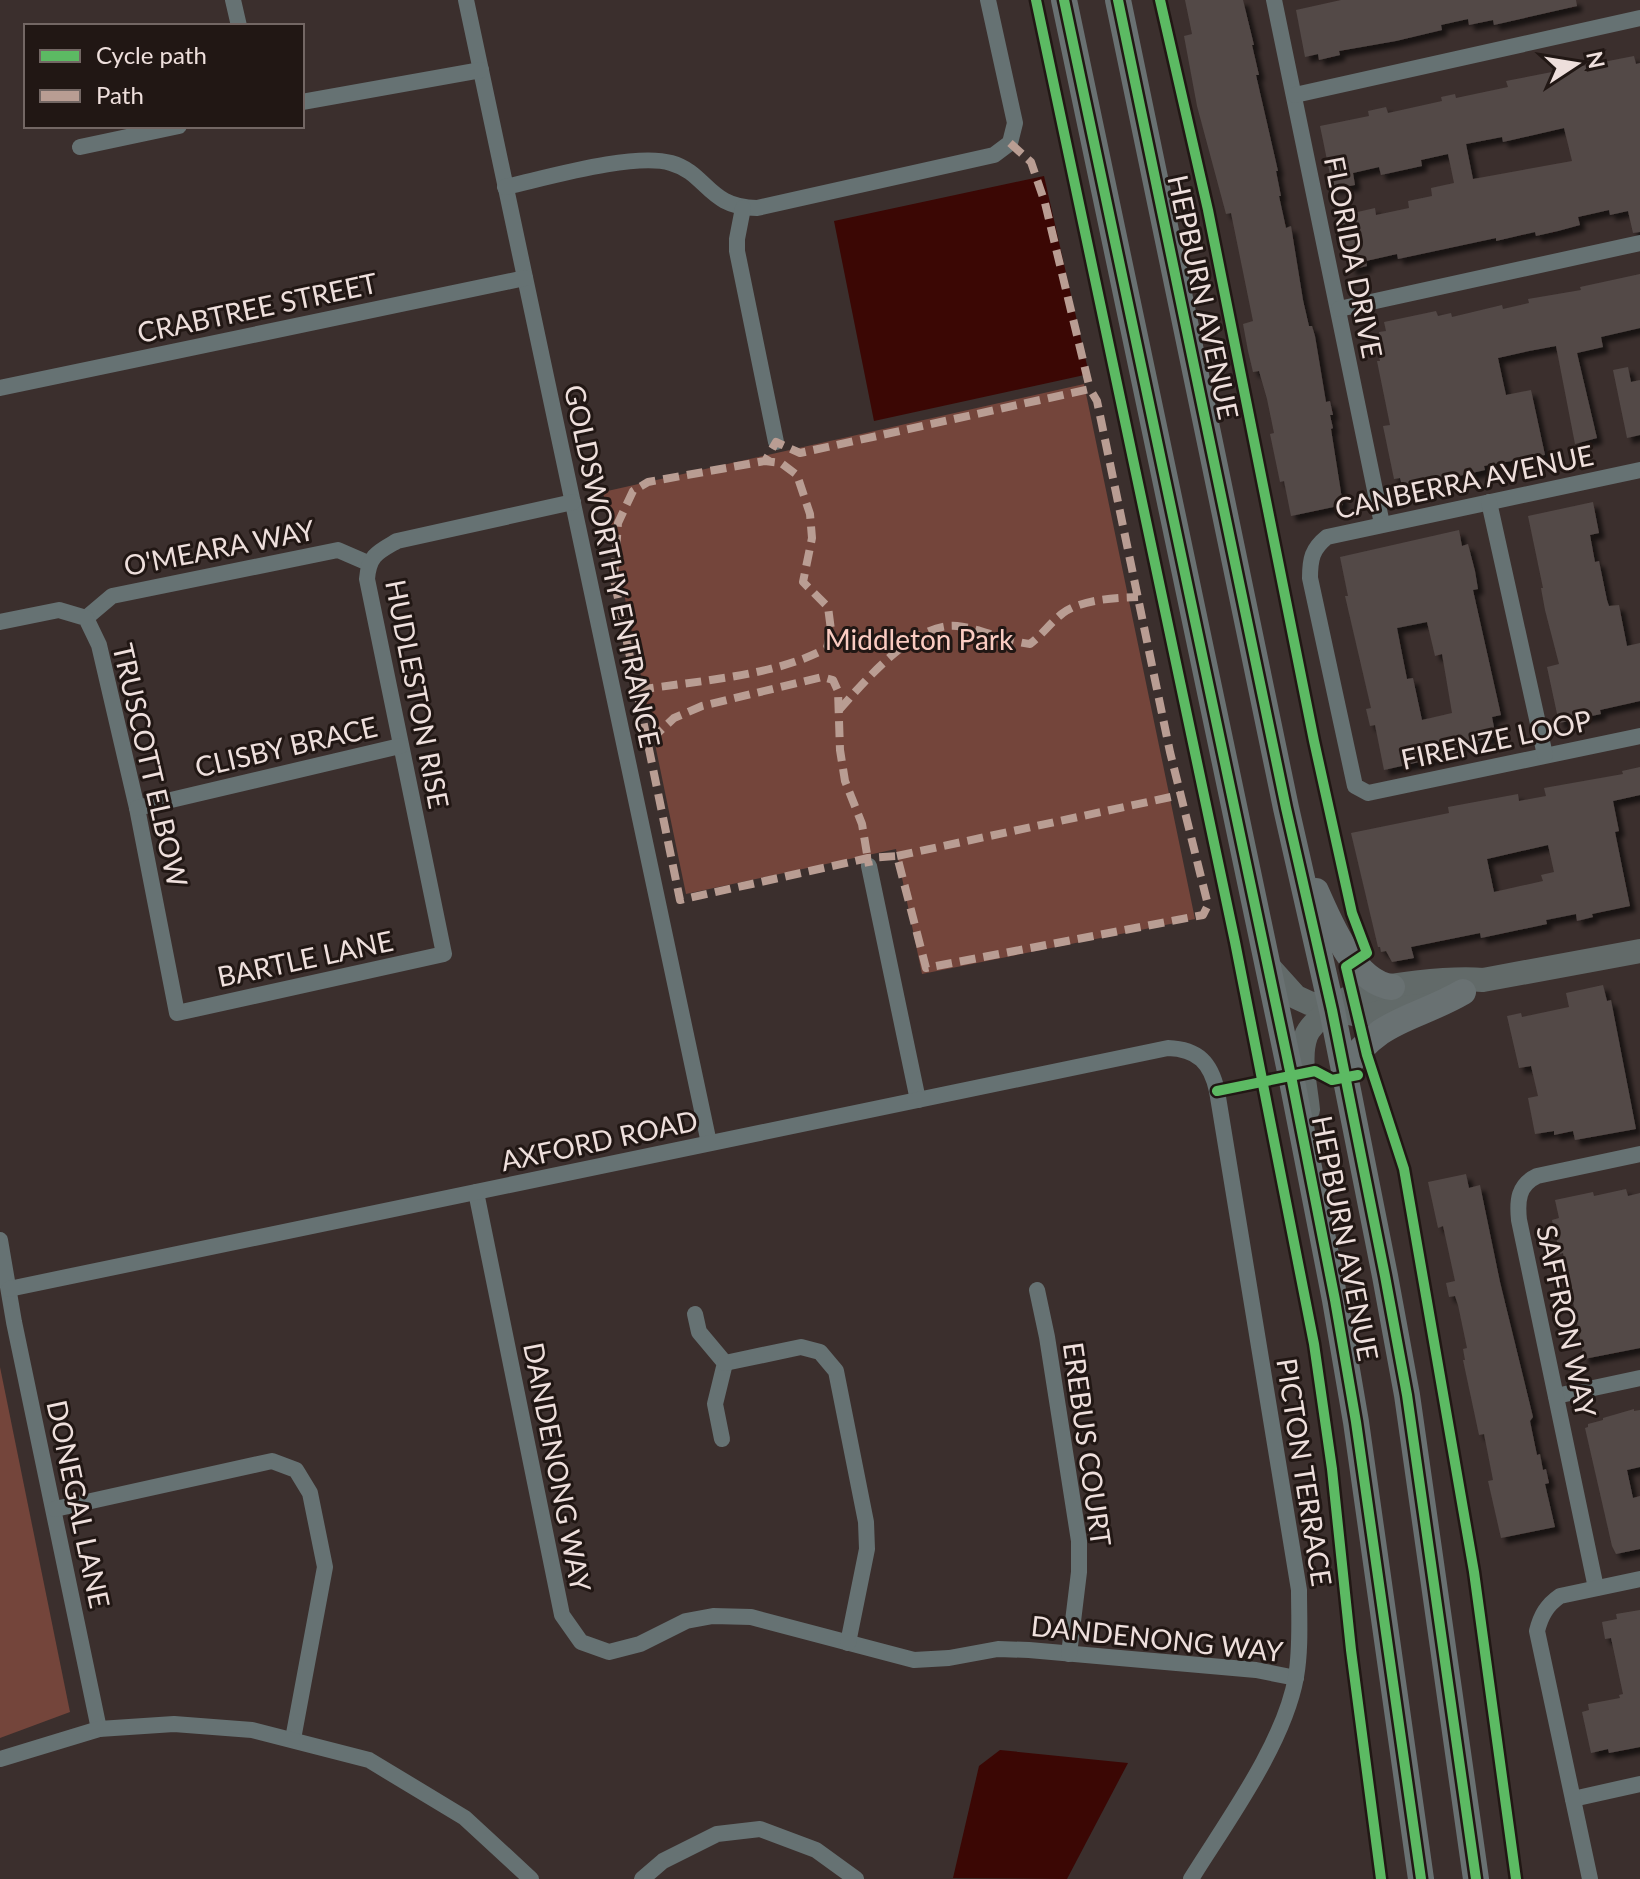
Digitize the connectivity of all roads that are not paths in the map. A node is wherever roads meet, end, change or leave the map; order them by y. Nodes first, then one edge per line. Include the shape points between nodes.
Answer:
1 (233, 0) edge
2 (466, 0) edge
3 (988, 0) edge
4 (1064, 0) edge
5 (1118, 0) edge
6 (1274, 0) edge
7 (1640, 18) edge
8 (239, 24) edge
9 (481, 70) junction
10 (1295, 95) junction
11 (304, 102) edge
12 (170, 128) edge
13 (80, 147) dead end
14 (505, 187) junction
15 (743, 208) junction
16 (1640, 243) edge
17 (525, 278) junction
18 (1339, 309) junction
19 (0, 388) edge
20 (776, 442) dead end
21 (1640, 470) edge
22 (573, 502) junction
23 (1489, 502) junction
24 (1382, 524) junction
25 (1310, 559) joint
26 (368, 563) junction
27 (86, 618) junction
28 (0, 622) edge
29 (1640, 736) edge
30 (400, 746) junction
31 (1545, 755) junction
32 (137, 808) junction
33 (1286, 808) junction
34 (869, 866) dead end
35 (444, 954) joint
36 (1639, 957) edge
37 (1269, 967) junction
38 (1473, 986) junction
39 (1392, 987) junction
40 (1332, 1010) junction
41 (177, 1013) joint
42 (1199, 1056) joint
43 (1345, 1071) junction
44 (918, 1100) junction
45 (709, 1143) junction
46 (1640, 1154) edge
47 (476, 1192) junction
48 (0, 1240) edge
49 (1325, 1247) junction
50 (9, 1289) junction
51 (1037, 1290) dead end
52 (695, 1314) dead end
53 (725, 1363) junction
54 (1640, 1378) edge
55 (1556, 1396) junction
56 (722, 1439) dead end
57 (55, 1509) junction
58 (1640, 1579) edge
59 (1596, 1588) junction
60 (848, 1643) junction
61 (1069, 1654) junction
62 (1296, 1678) junction
63 (99, 1729) junction
64 (293, 1739) junction
65 (0, 1759) edge
66 (1640, 1784) edge
67 (1573, 1799) junction
68 (531, 1879) edge
69 (642, 1879) edge
70 (856, 1879) edge
71 (1191, 1879) edge
72 (1421, 1879) edge
73 (1476, 1879) edge
74 (1590, 1879) edge

1 - 8 street
2 - 9 street, GOLDSWORTHY ENTRANCE
3 - 15 street via 1015,123 1004,149 983,159
4 - 37 main road, HEPBURN AVENUE
5 - 33 main road, HEPBURN AVENUE
6 - 10 street, FLORIDA DRIVE
7 - 10 street
9 - 11 street
9 - 14 street, GOLDSWORTHY ENTRANCE
10 - 18 street, FLORIDA DRIVE
12 - 13 street
14 - 15 street via 651,159 679,166 719,198
14 - 17 street, GOLDSWORTHY ENTRANCE
15 - 20 street via 737,251
16 - 18 street
17 - 19 street, CRABTREE STREET
17 - 22 street, GOLDSWORTHY ENTRANCE
18 - 24 street, FLORIDA DRIVE
21 - 23 street, CANBERRA AVENUE
22 - 26 street, HUDLESTON RISE via 397,541
22 - 45 street, GOLDSWORTHY ENTRANCE
23 - 24 street, CANBERRA AVENUE
23 - 31 street
24 - 25 street, CANBERRA AVENUE via 1327,537
25 - 31 street, FIRENZE LOOP via 1355,786 1368,793
26 - 27 street, O'MEARA WAY via 338,550 112,596
26 - 30 street, HUDLESTON RISE
27 - 28 street, TRUSCOTT ELBOW via 59,610
27 - 32 street, TRUSCOTT ELBOW via 99,645
29 - 31 street, FIRENZE LOOP
30 - 32 street, CLISBY BRACE
30 - 35 street, HUDLESTON RISE
32 - 41 street, TRUSCOTT ELBOW
33 - 39 main road via 1339,942 1372,981
33 - 40 main road, HEPBURN AVENUE
34 - 44 street
35 - 41 street, BARTLE LANE
36 - 38 street
37 - 40 street via 1296,997
37 - 49 main road, HEPBURN AVENUE
38 - 39 street via 1459,978
38 - 40 street via 1358,1015
38 - 43 main road via 1381,1030 1364,1043
39 - 40 street via 1353,995
40 - 43 main road, HEPBURN AVENUE
40 - 49 street via 1310,1027 1303,1060
42 - 44 street, AXFORD ROAD via 1168,1048
42 - 62 street, PICTON TERRACE via 1210,1067 1217,1091 1299,1590
43 - 73 main road, HEPBURN AVENUE via 1407,1395
44 - 45 street, AXFORD ROAD
45 - 47 street, AXFORD ROAD
46 - 55 street, SAFFRON WAY via 1537,1176 1520,1192 1519,1220
47 - 50 street, AXFORD ROAD
47 - 60 street, DANDENONG WAY via 562,1615 581,1642 609,1652 640,1644 686,1621 713,1616 751,1617
48 - 50 street, DONEGAL LANE
49 - 72 main road, HEPBURN AVENUE
50 - 57 street, DONEGAL LANE
51 - 61 street, EREBUS COURT via 1079,1541
52 - 53 street via 699,1332
53 - 56 street via 715,1404
53 - 60 street via 801,1347 820,1352 836,1371 866,1522 867,1549
54 - 55 street
55 - 59 street, SAFFRON WAY
57 - 63 street, DONEGAL LANE
57 - 64 street via 272,1461 296,1470 310,1493 325,1567
58 - 59 street
59 - 67 street via 1549,1603 1537,1631
60 - 61 street, DANDENONG WAY via 914,1660 998,1649
61 - 62 street, DANDENONG WAY
62 - 71 street, PICTON TERRACE via 1272,1744
63 - 64 street via 174,1724
63 - 65 street
64 - 68 street via 369,1760 465,1818
66 - 67 street
67 - 74 street
69 - 70 street via 663,1861 717,1834 760,1829 816,1850

